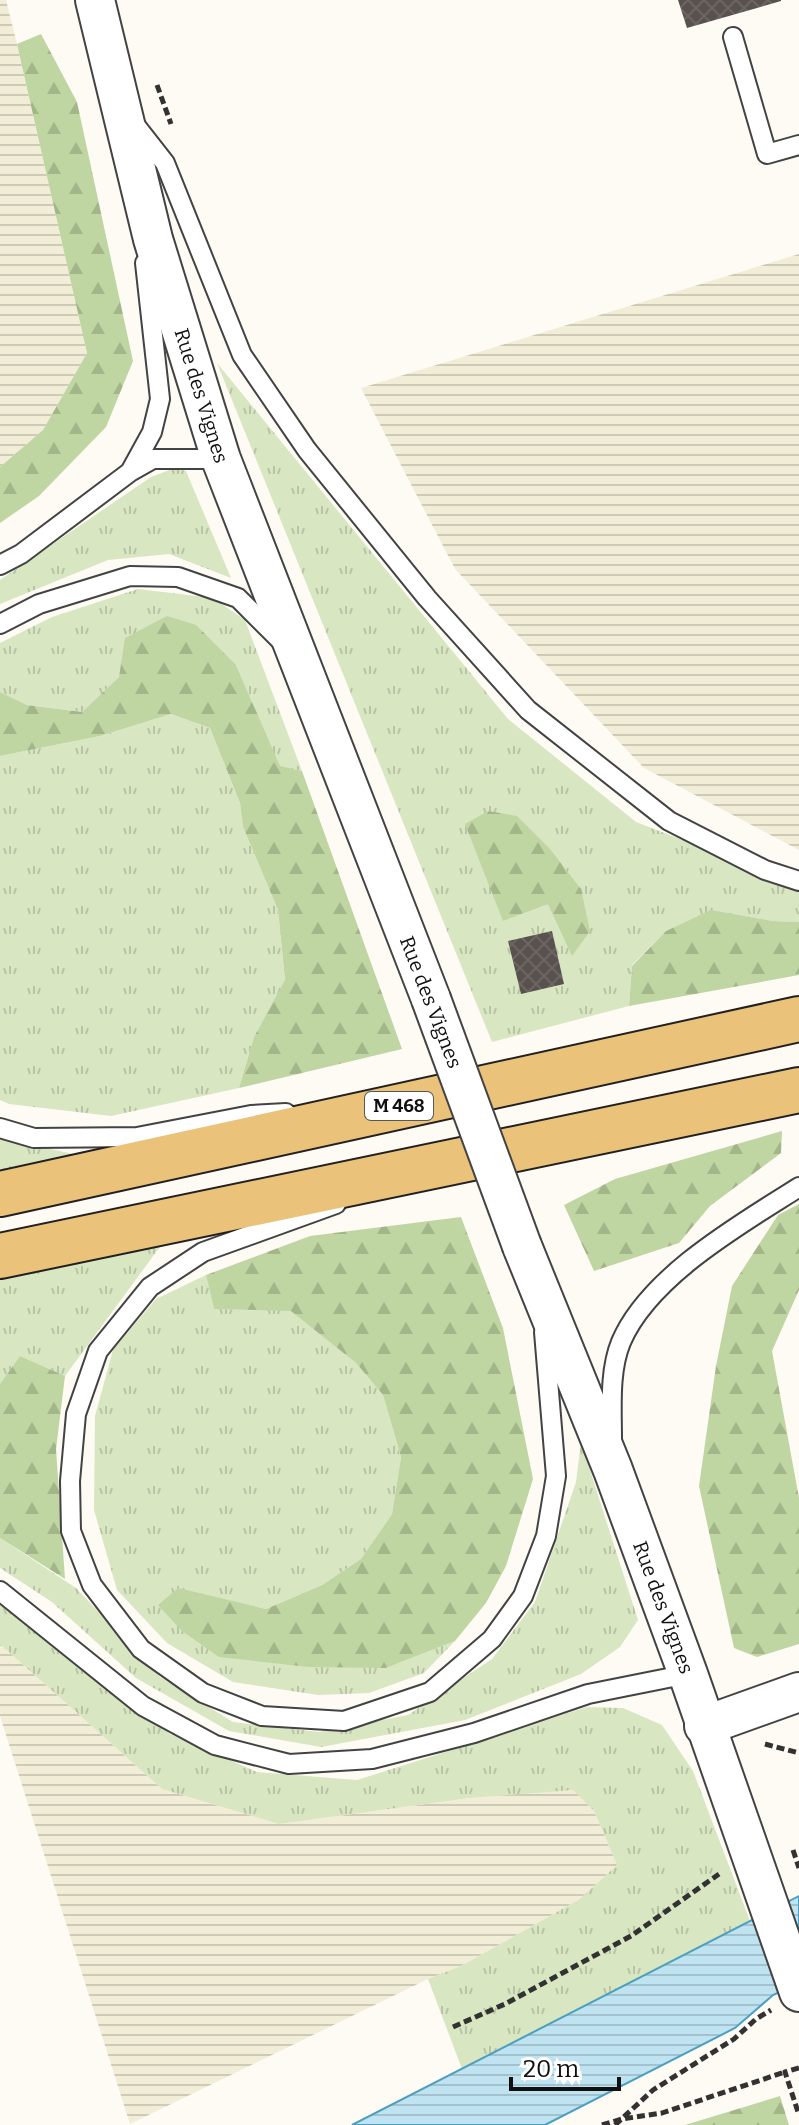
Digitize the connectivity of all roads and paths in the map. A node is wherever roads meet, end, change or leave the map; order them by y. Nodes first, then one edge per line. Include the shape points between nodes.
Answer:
1 (95, 0) edge
2 (733, 37) dead end
3 (153, 76) dead end
4 (120, 105) junction
5 (175, 135) dead end
6 (799, 145) edge
7 (133, 157) junction
8 (221, 459) junction
9 (130, 472) junction
10 (0, 565) edge
11 (0, 624) edge
12 (301, 661) junction
13 (799, 881) edge
14 (799, 1019) edge
15 (799, 1090) edge
16 (397, 1106) junction
17 (0, 1128) edge
18 (425, 1168) junction
19 (799, 1187) edge
20 (0, 1194) edge
21 (0, 1256) edge
22 (541, 1293) junction
23 (613, 1470) junction
24 (0, 1591) edge
25 (688, 1674) junction
26 (799, 1692) edge
27 (704, 1726) junction
28 (793, 1852) dead end
29 (754, 1863) junction
30 (799, 1868) edge
31 (788, 2000) edge
32 (453, 2027) dead end
33 (799, 2068) edge
34 (785, 2072) junction
35 (799, 2115) edge
36 (622, 2119) junction
37 (602, 2125) edge
38 (615, 2125) edge

1 - 4 street, Rue des Vignes
2 - 6 lane via 767,154
3 - 5 path
4 - 7 street, Rue des Vignes
4 - 13 lane via 165,163 242,355 307,450 427,598 528,710 669,821 765,870
7 - 8 street, Rue des Vignes
7 - 9 lane via 160,399 152,432
8 - 9 lane via 153,459
8 - 12 street, Rue des Vignes
9 - 10 lane
11 - 12 lane via 39,604 130,576 178,577 238,598
12 - 22 street, Rue des Vignes, bridge
14 - 16 main road, M 468
15 - 18 main road
16 - 17 lane via 251,1115 137,1137 34,1138
16 - 20 main road, M 468
18 - 21 main road
18 - 22 lane via 203,1252 150,1287 98,1351 76,1414 71,1531 92,1585 141,1649 203,1693 262,1716 344,1721 430,1692 492,1639 523,1596 546,1536 556,1476
19 - 23 lane via 685,1265 649,1297 621,1343 612,1392
22 - 23 street, Rue des Vignes
23 - 25 street, Rue des Vignes
24 - 25 lane via 143,1706 215,1745 289,1764 372,1759 474,1733 588,1694
25 - 27 street, Rue des Vignes
26 - 27 street
27 - 29 street, Rue des Vignes
28 - 30 path
29 - 31 street, Rue des Vignes
29 - 32 path via 698,1887 631,1936
31 - 36 path via 653,2090
33 - 34 path
34 - 35 path
34 - 36 path via 662,2113
36 - 37 path
36 - 38 path

